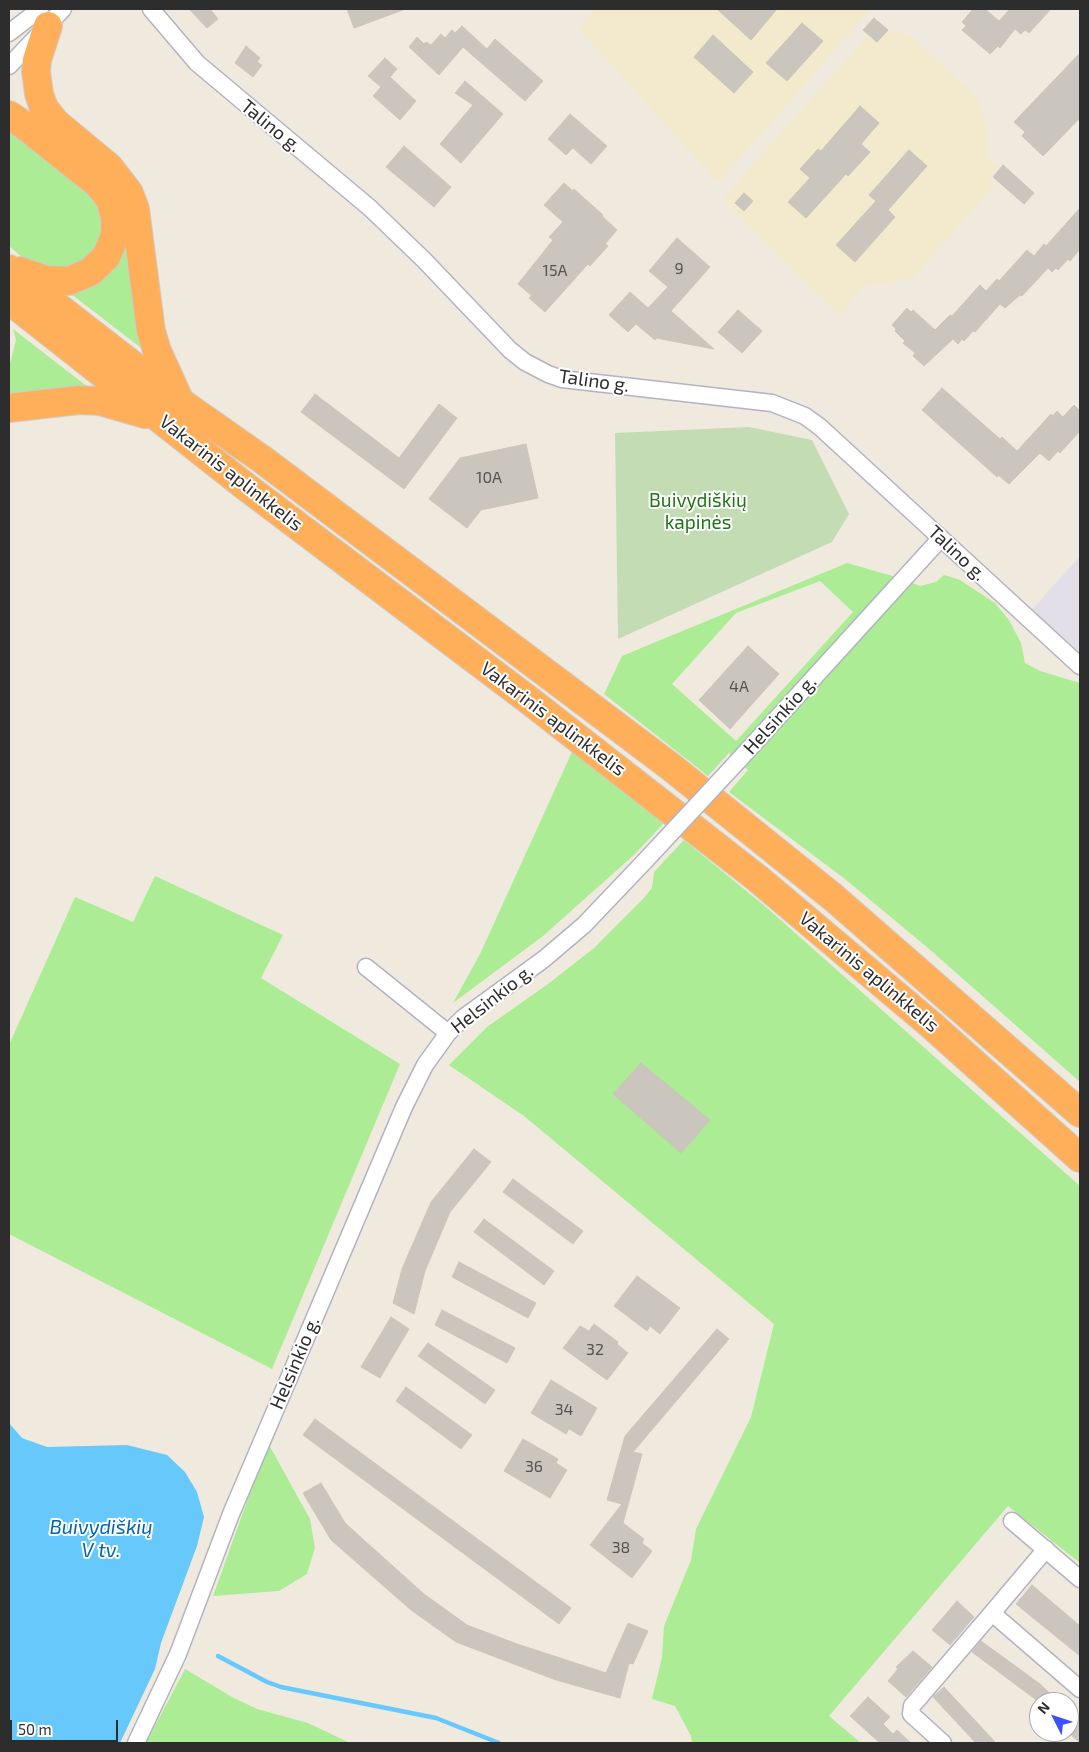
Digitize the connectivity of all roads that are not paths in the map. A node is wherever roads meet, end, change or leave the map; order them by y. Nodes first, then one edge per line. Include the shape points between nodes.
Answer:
1 (151, 9) edge
2 (50, 14) edge
3 (9, 33) edge
4 (9, 66) edge
5 (9, 115) edge
6 (9, 268) edge
7 (9, 300) edge
8 (9, 408) edge
9 (171, 410) junction
10 (941, 538) junction
11 (1080, 666) edge
12 (366, 967) dead end
13 (448, 1033) junction
14 (1080, 1113) edge
15 (1080, 1158) edge
16 (1012, 1521) dead end
17 (1046, 1549) junction
18 (1080, 1579) edge
19 (992, 1613) junction
20 (1080, 1689) edge
21 (136, 1743) edge
22 (942, 1743) edge

1 - 10 street, Talino g. via 197,62 370,208 525,362 562,379 772,403 789,408 820,426
2 - 3 street
2 - 4 street
2 - 9 highway via 37,60 39,94 44,108 56,123 109,167 129,193 135,209 151,331
5 - 6 highway via 98,184 110,199 115,217 115,236 106,257 90,272 69,281 46,280
6 - 9 highway, Vakarinis aplinkkelis
7 - 9 highway, Vakarinis aplinkkelis
8 - 9 highway via 79,400
9 - 14 highway, Vakarinis aplinkkelis via 333,513 671,767 841,905
9 - 15 highway, Vakarinis aplinkkelis via 244,486 757,878 929,1023
10 - 11 street, Talino g.
10 - 13 street, Helsinkio g., bridge via 584,925 544,959 479,1005
12 - 13 street
13 - 21 street, Helsinkio g. via 425,1065 401,1114 237,1499 178,1654
16 - 17 street
17 - 18 street
17 - 19 street
19 - 20 street
19 - 22 street via 912,1706 911,1714

